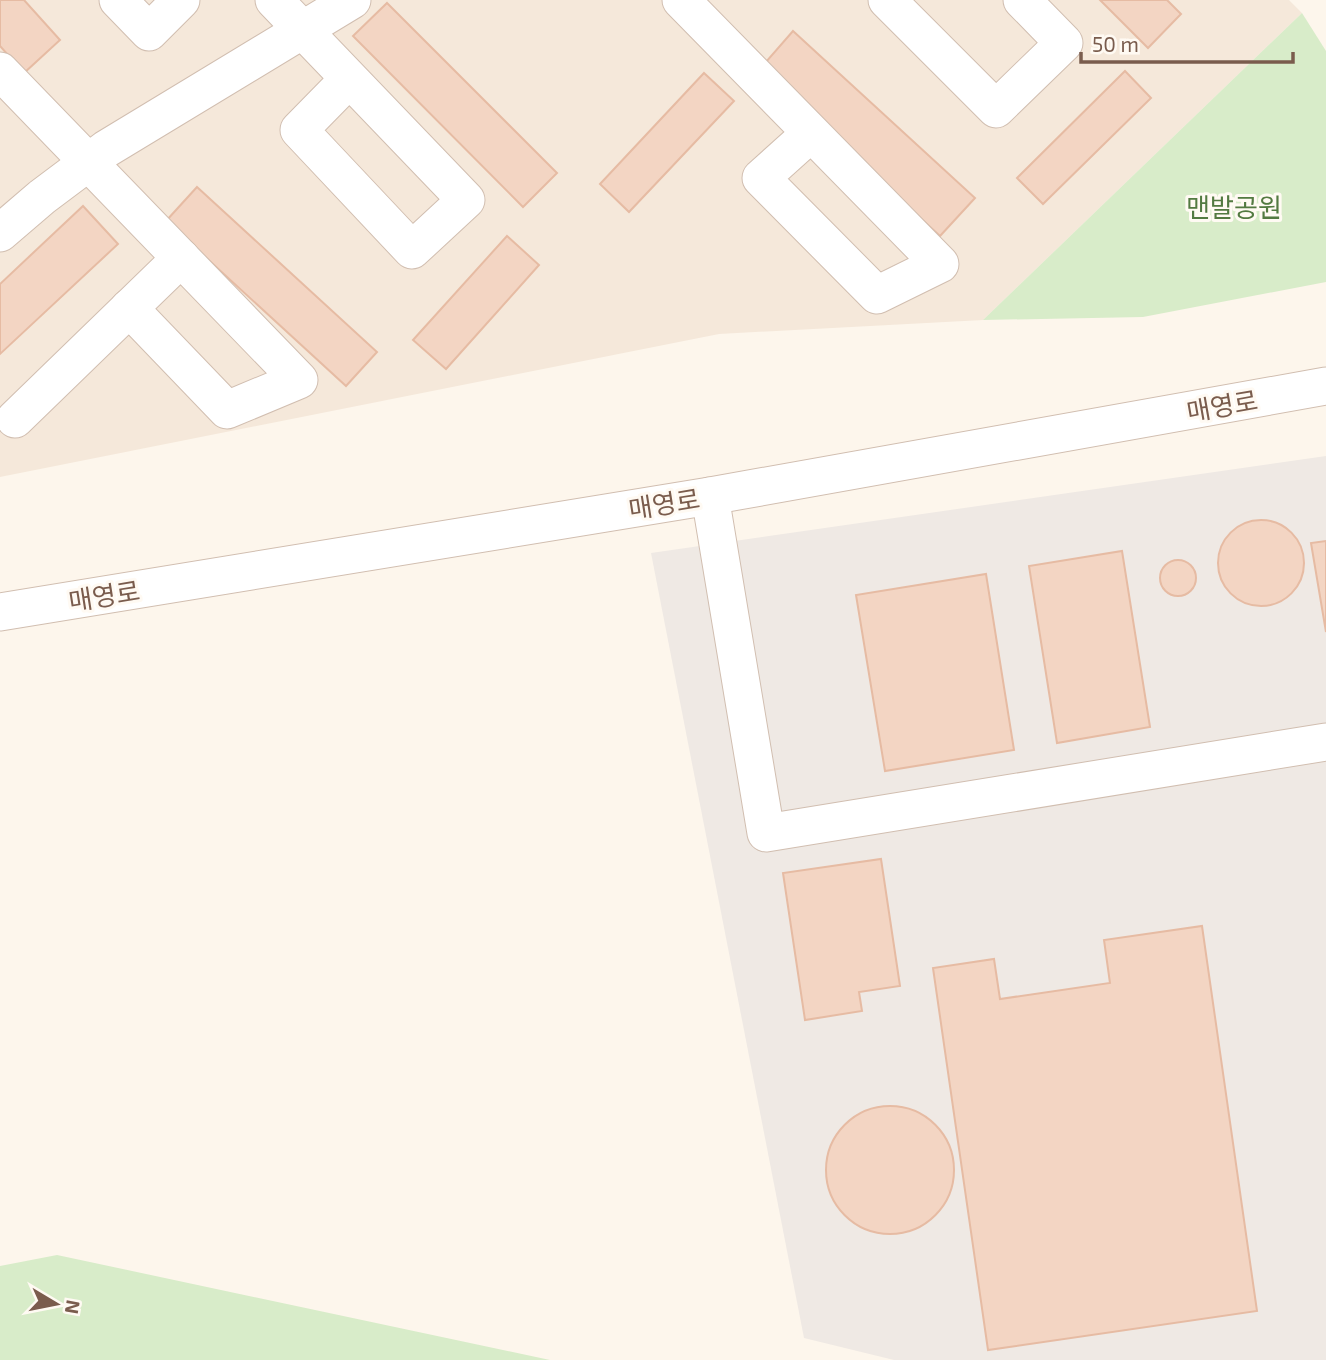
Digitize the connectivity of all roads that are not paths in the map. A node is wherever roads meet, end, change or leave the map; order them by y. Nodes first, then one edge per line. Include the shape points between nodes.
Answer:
1 (118, 0) edge
2 (181, 0) edge
3 (274, 0) edge
4 (352, 0) edge
5 (681, 0) edge
6 (887, 0) edge
7 (1022, 0) edge
8 (302, 30) junction
9 (0, 71) edge
10 (349, 79) junction
11 (811, 133) junction
12 (88, 162) junction
13 (0, 233) edge
14 (181, 258) junction
15 (129, 308) junction
16 (1326, 386) edge
17 (15, 419) dead end
18 (710, 496) junction
19 (0, 612) edge
20 (1326, 742) edge

1 - 2 street via 149,32
3 - 8 street
4 - 8 street
5 - 11 street
6 - 7 street via 996,109 1064,43
8 - 10 street
8 - 12 street
9 - 12 street
10 - 10 street via 299,130 412,250 466,200
11 - 11 street via 761,178 877,295 940,264
12 - 13 street
12 - 14 street
14 - 15 street
14 - 15 street via 299,380 227,410
15 - 17 street
16 - 18 street, 매영로
18 - 19 street, 매영로
18 - 20 street via 766,833

